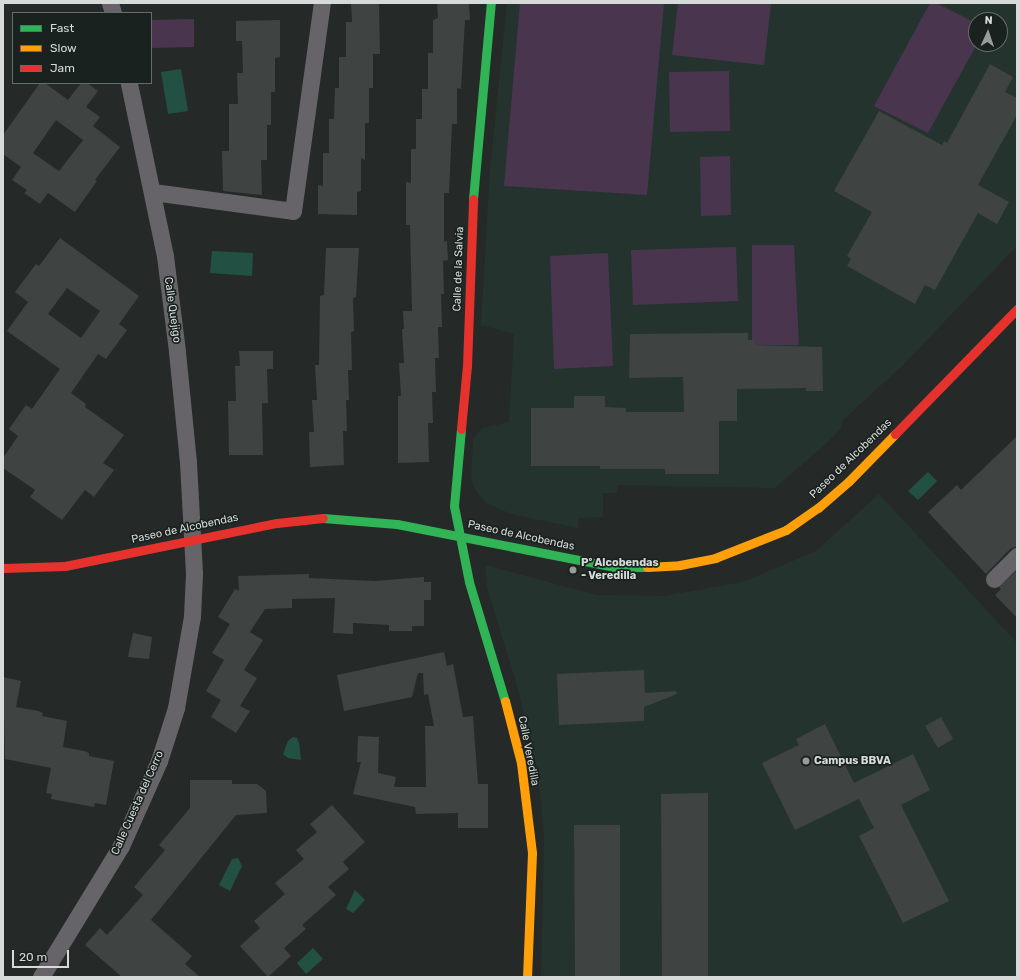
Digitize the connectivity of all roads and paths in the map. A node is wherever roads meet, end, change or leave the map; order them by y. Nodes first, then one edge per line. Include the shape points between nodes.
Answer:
1 (322, 3) edge
2 (491, 3) edge
3 (129, 84) edge
4 (153, 192) junction
5 (1017, 309) edge
6 (461, 535) junction
7 (190, 540) junction
8 (1017, 556) edge
9 (3, 568) edge
10 (994, 579) dead end
11 (41, 977) edge
12 (527, 977) edge

1 - 4 street via 293,211
2 - 6 street, Calle de la Salvia via 473,186 467,366 454,486 454,506
3 - 4 street, Calle Quejigo
4 - 7 street, Calle Quejigo via 177,351 188,462
5 - 6 street, Paseo de Alcobendas via 849,480 818,508 786,530 715,558 680,565 640,568 583,561
6 - 7 street, Paseo de Alcobendas via 362,518 330,516 277,523
6 - 12 street, Calle Veredilla via 469,582 513,727 521,763 532,852
7 - 9 street, Paseo de Alcobendas via 65,566
7 - 11 street, Calle Cuesta del Cerro via 194,573 188,648 176,708 159,761 121,846
8 - 10 street

